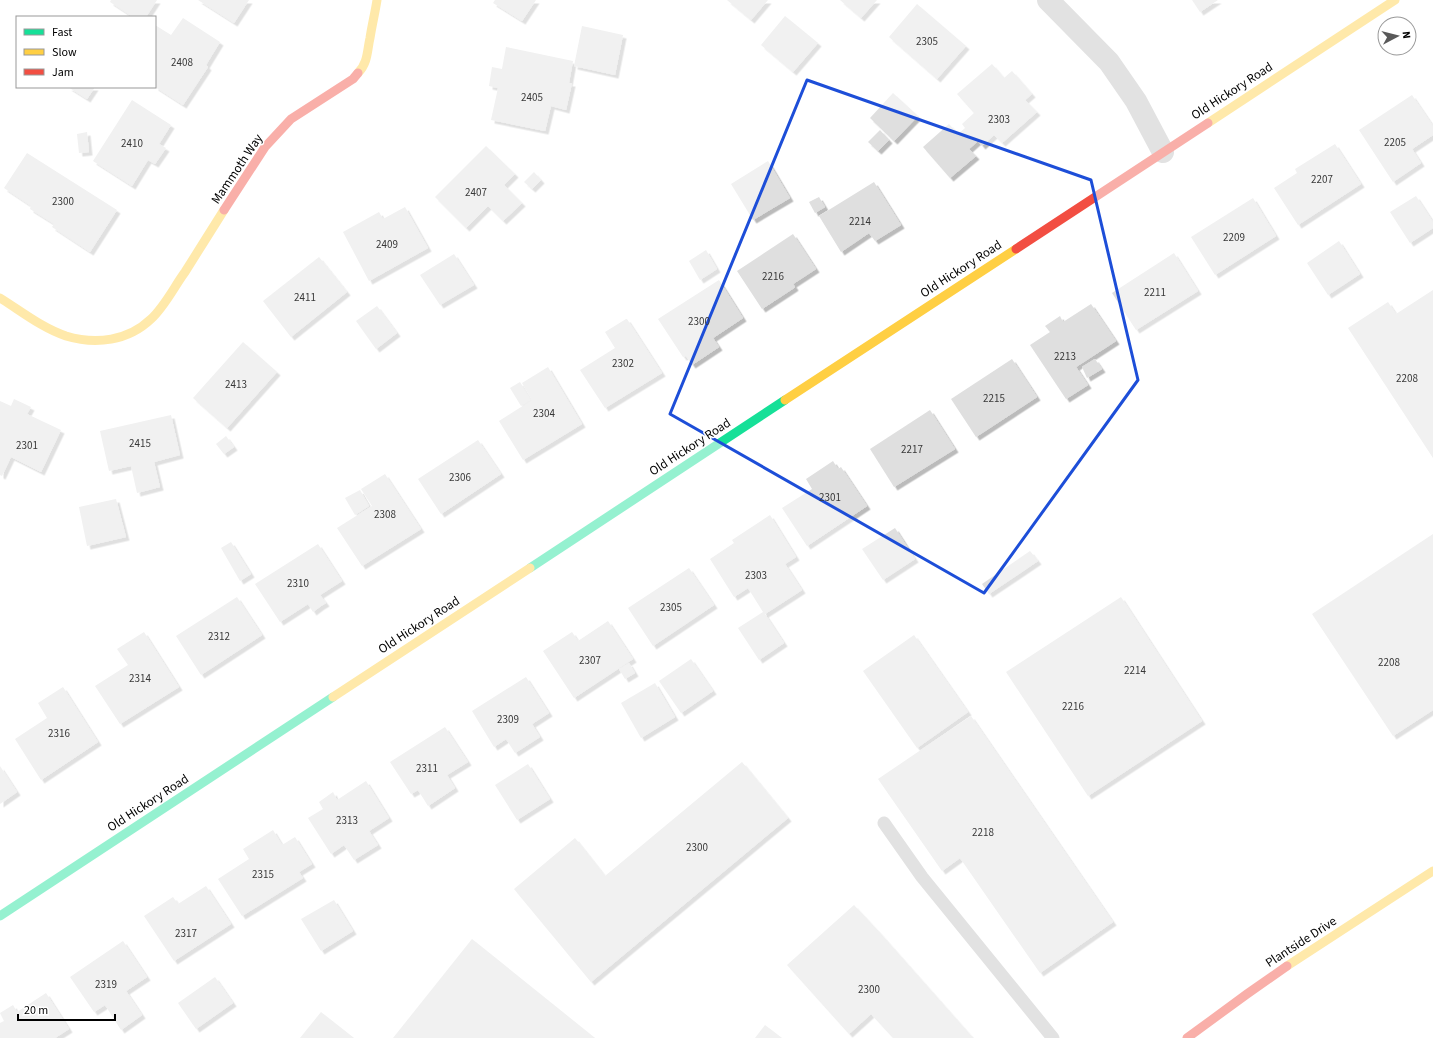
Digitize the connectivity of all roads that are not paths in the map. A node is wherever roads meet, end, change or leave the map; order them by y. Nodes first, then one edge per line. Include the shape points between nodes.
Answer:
1 (377, 0) edge
2 (1048, 0) edge
3 (1395, 0) edge
4 (1163, 152) junction
5 (0, 298) edge
6 (884, 823) dead end
7 (1433, 871) edge
8 (0, 916) edge
9 (1053, 1038) edge
10 (1187, 1038) edge

1 - 5 street, Mammoth Way via 368,55 362,69 353,79 291,119 265,147 165,302 151,318 134,331 115,339 99,342 78,340 52,330
2 - 4 street via 1108,62 1136,101
3 - 4 street, Old Hickory Road
4 - 8 street, Old Hickory Road
6 - 9 lane via 922,877
7 - 10 street, Plantside Drive via 1300,958

